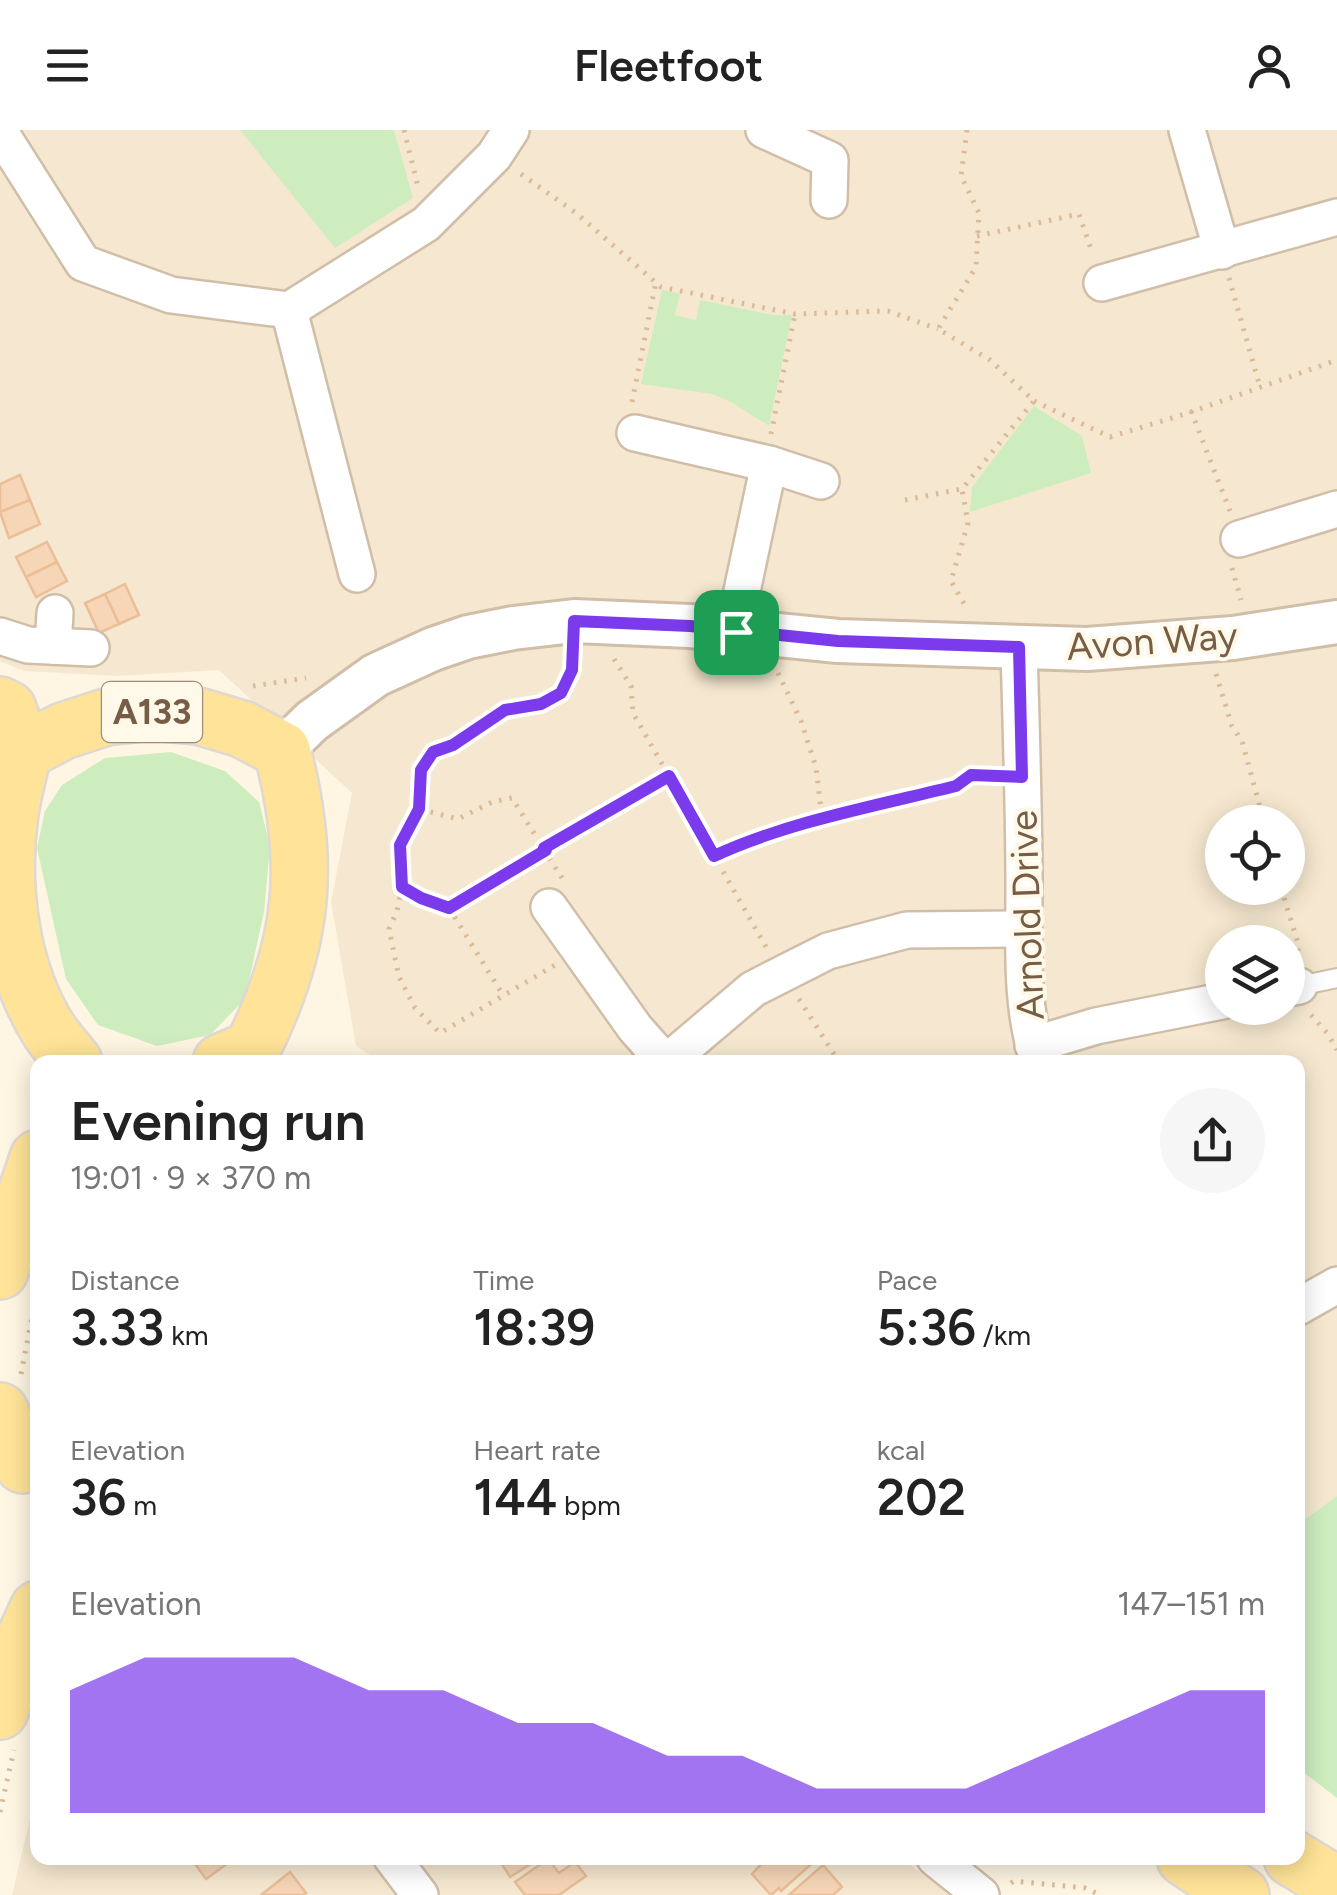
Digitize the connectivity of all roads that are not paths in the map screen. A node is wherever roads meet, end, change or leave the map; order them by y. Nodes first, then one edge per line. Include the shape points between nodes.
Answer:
1 (764, 130) edge
2 (1187, 130) edge
3 (0, 132) edge
4 (503, 143) edge
5 (828, 200) dead end
6 (1337, 217) edge
7 (1222, 251) junction
8 (1102, 283) road end
9 (290, 310) junction
10 (635, 433) road end
11 (767, 463) junction
12 (822, 482) dead end
13 (1336, 512) edge
14 (1239, 539) road end
15 (357, 574) dead end
16 (1337, 622) edge
17 (736, 632) junction
18 (0, 636) edge
19 (1019, 647) junction
20 (90, 648) dead end
21 (8, 737) edge
22 (282, 750) junction
23 (549, 907) road end
24 (1023, 929) junction
25 (7, 944) edge
26 (1337, 978) edge
27 (1305, 985) edge
28 (1205, 1004) edge
29 (1036, 1054) edge
30 (69, 1055) edge
31 (256, 1055) edge
32 (660, 1055) edge
33 (674, 1055) edge
34 (30, 1177) edge
35 (0, 1271) edge
36 (1337, 1284) edge
37 (1305, 1303) edge
38 (10, 1395) edge
39 (20, 1466) edge
40 (30, 1605) edge
41 (0, 1617) edge
42 (30, 1626) edge
43 (0, 1710) edge
44 (397, 1865) edge
45 (947, 1865) edge
46 (1196, 1865) edge
47 (1304, 1865) edge
48 (1337, 1884) edge
49 (992, 1891) edge
50 (420, 1895) edge
51 (1242, 1895) edge

1 - 5 street via 830,160
2 - 7 street
3 - 9 street via 84,263 170,295
4 - 9 street via 426,224
6 - 7 street
7 - 8 street
9 - 15 street
10 - 11 street
11 - 12 street
11 - 17 street
13 - 14 street
16 - 19 street, Avon Way via 1200,641
17 - 19 street, Avon Way
17 - 22 street, Avon Way via 574,621 468,637 376,675
18 - 20 street via 28,645 54,630
19 - 24 street, Arnold Drive
21 - 22 main road, A133 via 152,712 198,716
21 - 25 main road, A133
22 - 31 main road via 300,837 299,895 286,968
23 - 32 street
24 - 29 street, Arnold Drive
24 - 33 street via 907,930 828,951 753,989
25 - 30 main road, A133
26 - 27 lane
28 - 29 street via 1096,1026
34 - 35 main road
36 - 37 street
38 - 39 main road
40 - 41 main road
42 - 43 main road
44 - 50 street
45 - 49 street
46 - 51 main road
47 - 48 main road

